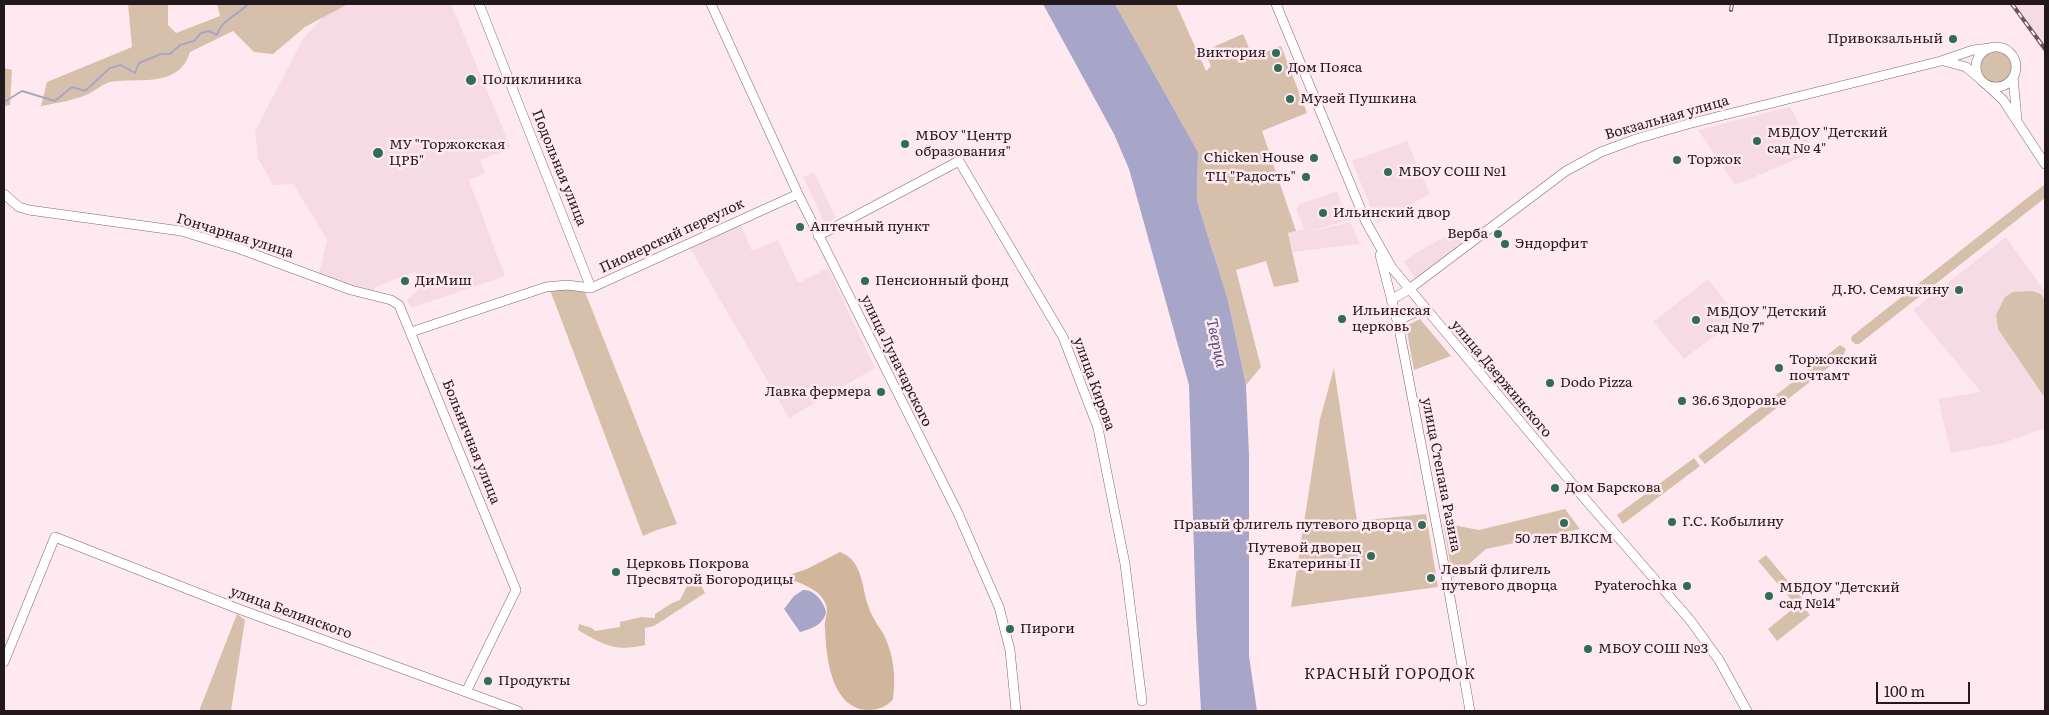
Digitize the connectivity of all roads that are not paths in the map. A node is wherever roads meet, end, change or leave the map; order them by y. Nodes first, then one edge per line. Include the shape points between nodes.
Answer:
1 (479, 4) edge
2 (711, 4) edge
3 (1276, 4) edge
4 (1990, 48) junction
5 (1941, 61) junction
6 (2013, 77) junction
7 (1983, 81) junction
8 (2018, 121) junction
9 (2045, 164) edge
10 (4, 194) edge
11 (798, 194) junction
12 (818, 236) junction
13 (1377, 245) junction
14 (591, 288) junction
15 (1408, 290) junction
16 (1391, 300) junction
17 (399, 305) joint
18 (1424, 308) junction
19 (1397, 321) junction
20 (411, 332) junction
21 (4, 662) edge
22 (466, 692) junction
23 (1142, 701) dead end
24 (518, 711) edge
25 (1016, 711) edge
26 (1470, 711) edge
27 (1747, 711) edge

1 - 14 street, Подольная улица
2 - 11 street, улица Луначарского
3 - 13 street, улица Дзержинского
4 - 5 street, Вокзальная улица
4 - 6 street via 2001,48 2012,56 2016,66
4 - 7 street via 1977,59 1976,70
5 - 7 street, Вокзальная улица via 1966,67
5 - 15 street, Вокзальная улица via 1688,124 1601,152 1559,176
6 - 7 street via 1999,86
6 - 8 street
7 - 8 street, Вокзальная улица via 2003,100
8 - 9 street, Вокзальная улица
10 - 17 street, Гончарная улица via 19,207 29,210 181,231
11 - 12 street, улица Луначарского
11 - 14 street, Пионерский переулок
12 - 23 street, улица Кирова via 959,161 1063,337 1098,428 1125,564
12 - 25 street, улица Луначарского via 958,513 999,607 1010,650
13 - 15 street, улица Дзержинского
13 - 16 street, улица Степана Разина
14 - 20 street, Пионерский переулок via 546,287
15 - 16 street, Вокзальная улица
15 - 18 street, улица Дзержинского
16 - 19 street, улица Степана Разина
17 - 20 street, Больничная улица
18 - 19 street
18 - 27 street, улица Дзержинского via 1690,620 1719,660
19 - 26 street, улица Степана Разина
20 - 22 street, Больничная улица via 516,590
21 - 22 street, улица Белинского via 55,537 236,608
22 - 24 street, улица Белинского

